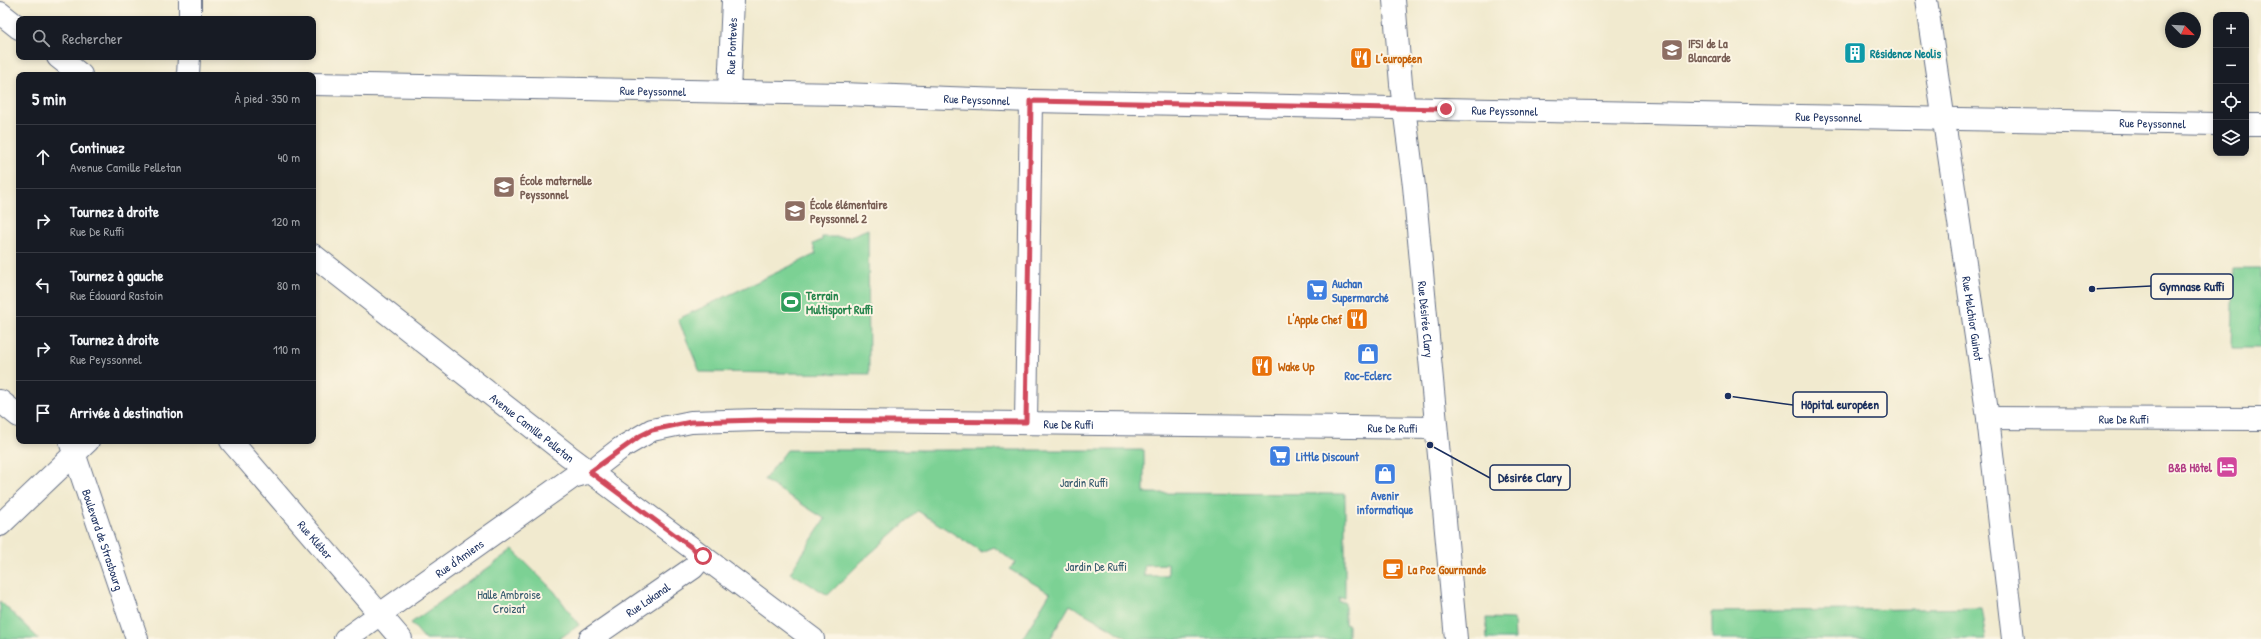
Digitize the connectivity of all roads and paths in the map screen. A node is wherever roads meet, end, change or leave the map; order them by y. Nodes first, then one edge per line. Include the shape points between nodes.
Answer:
1 (190, 0) edge
2 (733, 0) edge
3 (1394, 0) edge
4 (1926, 0) edge
5 (0, 13) edge
6 (190, 16) edge
7 (16, 26) edge
8 (62, 60) edge
9 (189, 60) edge
10 (77, 72) edge
11 (188, 72) edge
12 (316, 84) edge
13 (729, 91) junction
14 (1031, 101) junction
15 (1404, 108) junction
16 (1942, 119) junction
17 (2213, 124) edge
18 (2249, 124) edge
19 (2261, 125) edge
20 (316, 257) edge
21 (0, 402) edge
22 (16, 414) edge
23 (1988, 418) junction
24 (2261, 418) edge
25 (1026, 422) junction
26 (1436, 428) junction
27 (233, 444) edge
28 (77, 446) edge
29 (582, 475) junction
30 (0, 525) edge
31 (703, 556) junction
32 (379, 614) junction
33 (137, 639) edge
34 (345, 639) edge
35 (401, 639) edge
36 (590, 639) edge
37 (813, 639) edge
38 (1456, 639) edge
39 (2013, 639) edge

1 - 6 street
2 - 13 street, Rue Pontevès
3 - 15 street, Rue Désirée Clary
4 - 16 street, Rue Melchior Guinot
5 - 7 street
8 - 10 street
9 - 11 street
12 - 13 street, Rue Peyssonnel
13 - 14 street, Rue Peyssonnel
14 - 15 street, Rue Peyssonnel
14 - 25 street
15 - 16 street, Rue Peyssonnel
15 - 26 street, Rue Désirée Clary via 1412,162
16 - 17 street, Rue Peyssonnel
16 - 23 street, Rue Melchior Guinot
18 - 19 street
20 - 29 street, Avenue Camille Pelletan
21 - 22 street
23 - 24 street, Rue De Ruffi
23 - 39 street, Rue Melchior Guinot
25 - 26 street, Rue De Ruffi
25 - 29 street, Rue De Ruffi via 691,422 652,430
26 - 38 street, Rue Désirée Clary
27 - 32 street, Rue Kléber
28 - 30 street
28 - 33 street, Boulevard de Strasbourg
29 - 31 street, Avenue Camille Pelletan
29 - 32 street, Rue d'Amiens
31 - 36 street, Rue Lakanal via 694,568
31 - 37 street, Avenue Camille Pelletan
32 - 34 street, Rue d'Amiens
32 - 35 street, Rue Kléber

